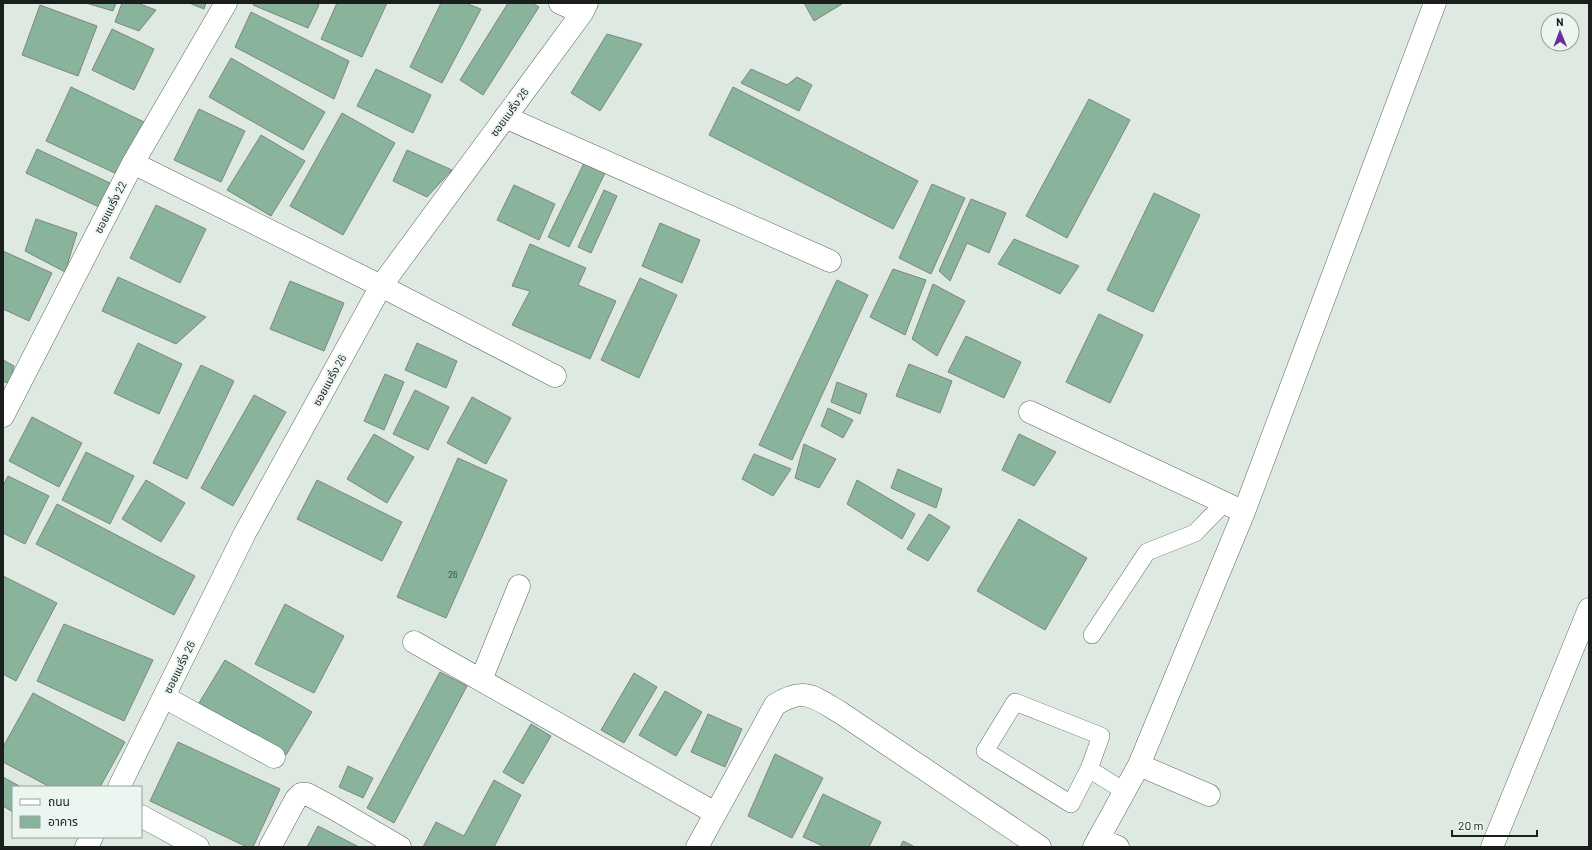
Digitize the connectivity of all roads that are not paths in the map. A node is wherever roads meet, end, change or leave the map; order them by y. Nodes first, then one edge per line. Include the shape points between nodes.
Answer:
1 (226, 3) edge
2 (560, 3) edge
3 (1435, 3) edge
4 (584, 8) edge
5 (505, 117) junction
6 (132, 163) junction
7 (830, 261) dead end
8 (380, 286) junction
9 (555, 376) dead end
10 (1030, 412) dead end
11 (3, 416) edge
12 (1224, 503) junction
13 (1244, 512) junction
14 (519, 586) dead end
15 (1589, 609) edge
16 (1092, 635) dead end
17 (414, 642) dead end
18 (481, 680) junction
19 (164, 697) junction
20 (274, 757) dead end
21 (1139, 765) junction
22 (1089, 770) junction
23 (120, 786) edge
24 (1124, 791) junction
25 (1209, 795) dead end
26 (715, 813) junction
27 (142, 817) edge
28 (91, 838) edge
29 (1103, 844) edge
30 (86, 847) edge
31 (198, 847) edge
32 (270, 847) edge
33 (400, 847) edge
34 (697, 847) edge
35 (1040, 847) edge
36 (1492, 847) edge

1 - 6 street, ซอยแบริ่ง 22
2 - 4 street
3 - 13 street
4 - 5 street, ซอยแบริ่ง 26
5 - 7 street
5 - 8 street, ซอยแบริ่ง 26
6 - 8 street
6 - 11 street, ซอยแบริ่ง 22
8 - 9 street
8 - 19 street, ซอยแบริ่ง 26 via 245,533
10 - 12 street
12 - 13 street
12 - 16 lane via 1195,533 1147,552
13 - 21 street
14 - 18 street
15 - 36 street
17 - 18 street
18 - 26 street
19 - 20 street
19 - 23 street, ซอยแบริ่ง 26
21 - 24 street
21 - 25 street
22 - 22 lane via 1071,804 985,751 1015,702 1101,736
22 - 24 lane
24 - 29 street
26 - 34 street
26 - 35 street via 775,705 787,697 800,695 814,697 841,713
27 - 31 street
28 - 30 street
32 - 33 street via 296,799 301,794 307,794

